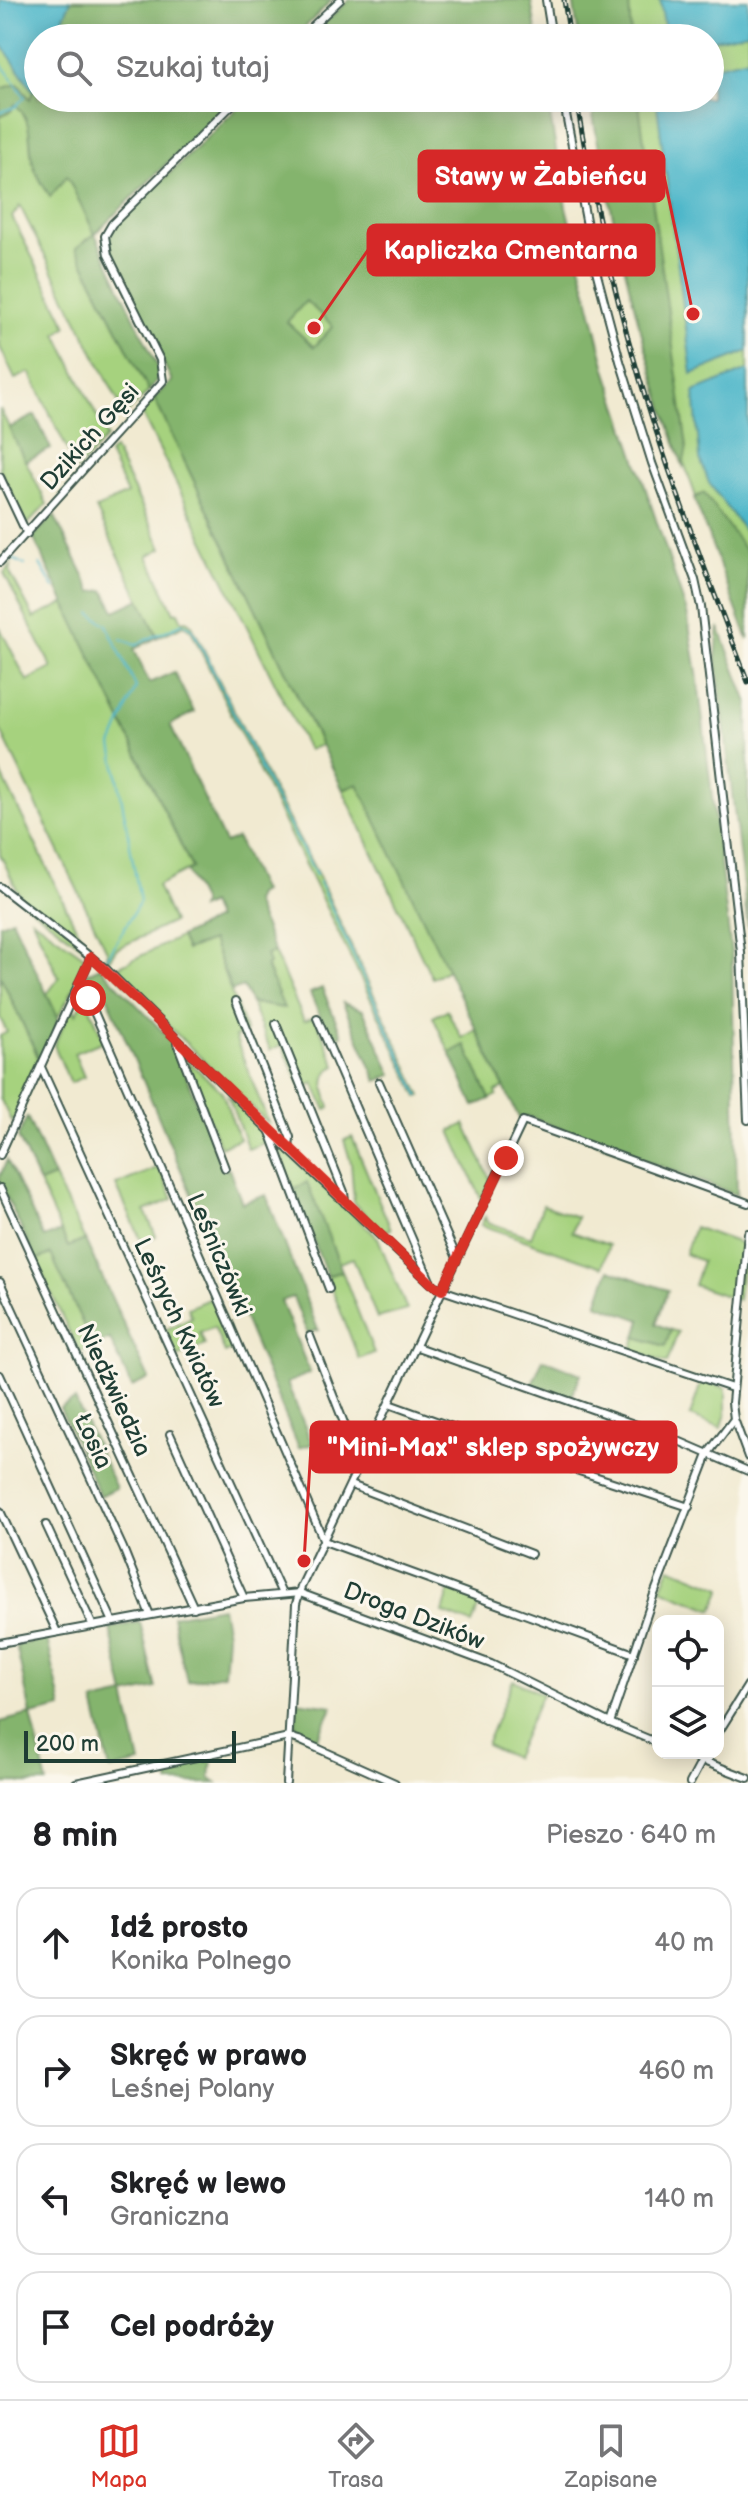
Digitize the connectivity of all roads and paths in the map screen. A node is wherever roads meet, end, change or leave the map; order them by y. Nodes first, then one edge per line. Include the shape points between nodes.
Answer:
1 (340, 0) edge
2 (546, 0) edge
3 (315, 24) edge
4 (550, 24) edge
5 (225, 112) edge
6 (566, 112) edge
7 (0, 477) edge
8 (27, 534) junction
9 (0, 562) edge
10 (0, 887) edge
11 (91, 957) junction
12 (79, 983) junction
13 (236, 1001) dead end
14 (317, 1018) dead end
15 (276, 1024) dead end
16 (176, 1040) junction
17 (41, 1067) junction
18 (379, 1082) dead end
19 (748, 1120) edge
20 (269, 1129) junction
21 (289, 1150) junction
22 (0, 1155) edge
23 (225, 1168) dead end
24 (0, 1188) edge
25 (345, 1203) junction
26 (748, 1203) edge
27 (748, 1233) edge
28 (457, 1258) junction
29 (0, 1282) edge
30 (431, 1283) junction
31 (329, 1289) dead end
32 (442, 1290) junction
33 (310, 1336) dead end
34 (417, 1347) junction
35 (0, 1375) edge
36 (732, 1388) junction
37 (389, 1404) junction
38 (734, 1419) junction
39 (170, 1434) dead end
40 (709, 1452) junction
41 (748, 1457) edge
42 (360, 1464) junction
43 (748, 1471) edge
44 (351, 1485) junction
45 (689, 1507) junction
46 (0, 1511) edge
47 (46, 1525) dead end
48 (324, 1541) junction
49 (531, 1554) dead end
50 (300, 1593) junction
51 (282, 1594) junction
52 (244, 1598) junction
53 (194, 1608) junction
54 (150, 1615) junction
55 (113, 1622) junction
56 (93, 1626) junction
57 (57, 1632) junction
58 (0, 1643) edge
59 (634, 1654) junction
60 (748, 1685) edge
61 (610, 1723) junction
62 (724, 1723) edge
63 (289, 1737) junction
64 (652, 1740) edge
65 (696, 1759) edge
66 (701, 1761) junction
67 (748, 1778) edge
68 (76, 1783) edge
69 (286, 1783) edge
70 (395, 1783) edge
71 (690, 1783) edge

1 - 3 street
2 - 4 street
5 - 8 street, Dzikich Gęsi via 106,232 108,255 160,360 163,381
6 - 19 street via 594,263 620,361 701,607 741,952
7 - 8 street
8 - 9 street, Dzikich Gęsi
10 - 11 street
11 - 12 street
11 - 16 street
12 - 17 street
12 - 48 street, Leśniczówki
13 - 21 street via 290,1137
14 - 30 street
15 - 25 street
16 - 20 street
16 - 23 street
17 - 22 street
17 - 51 street, Leśnych Kwiatów
18 - 28 street
20 - 21 street
20 - 31 street
21 - 25 street
24 - 53 street, Niedźwiedzia
25 - 30 street
26 - 28 street via 523,1121
27 - 36 street
28 - 32 street
29 - 54 street, Łosia
30 - 32 street
32 - 34 street
32 - 36 street
33 - 42 street
34 - 37 street
34 - 40 street
35 - 55 street
36 - 38 street
37 - 42 street
37 - 45 street
38 - 40 street
38 - 41 street
39 - 52 street
40 - 43 street
40 - 45 street
42 - 44 street
44 - 48 street
44 - 49 street
45 - 59 street
46 - 57 street
47 - 56 street
48 - 50 street
48 - 59 street
50 - 51 street, Droga Dzików
50 - 61 street, Droga Dzików via 491,1664
50 - 63 street
51 - 52 street, Droga Dzików
52 - 53 street, Droga Dzików
53 - 54 street, Droga Dzików
54 - 55 street, Droga Dzików
55 - 56 street, Droga Dzików
56 - 57 street, Droga Dzików
57 - 58 street, Droga Dzików
59 - 61 street
60 - 62 street
61 - 64 street, Droga Dzików
63 - 68 street
63 - 69 street
63 - 70 street
65 - 66 street
66 - 67 street
66 - 71 street

